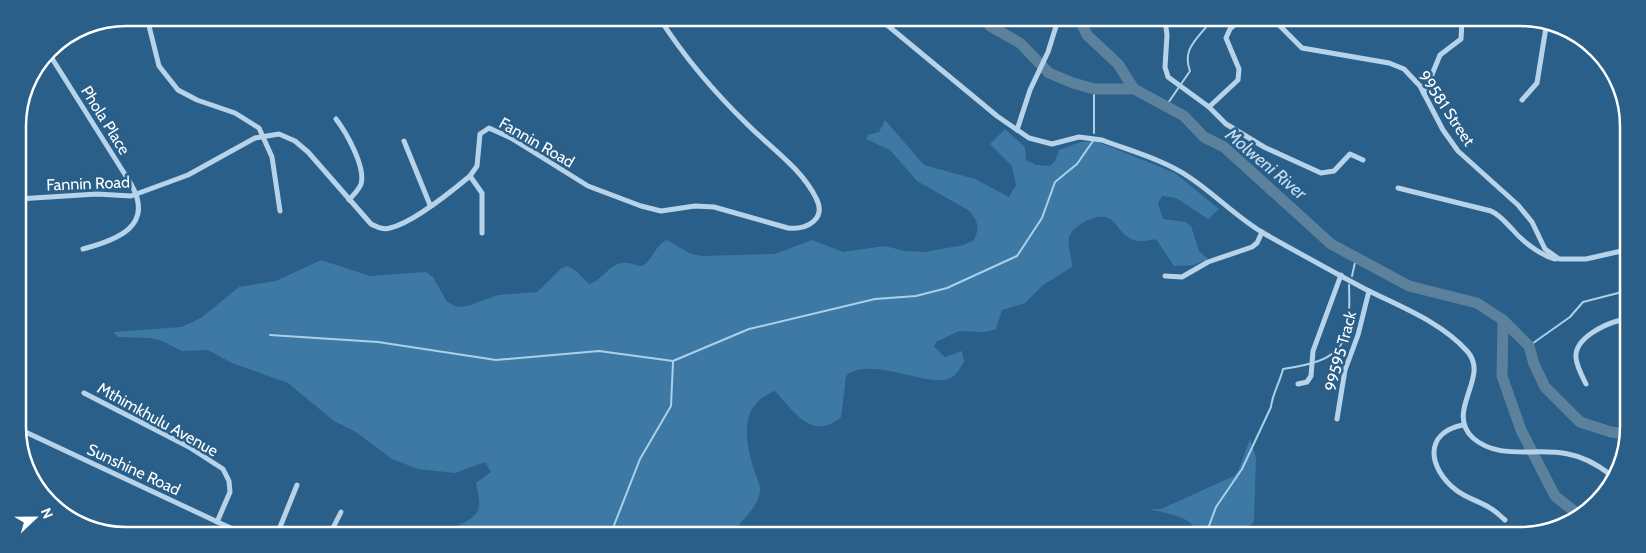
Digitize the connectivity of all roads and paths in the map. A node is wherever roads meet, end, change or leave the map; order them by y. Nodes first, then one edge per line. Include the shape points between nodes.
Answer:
1 (149, 26) edge
2 (665, 26) edge
3 (888, 26) edge
4 (1056, 26) edge
5 (1166, 26) edge
6 (1233, 26) edge
7 (1281, 26) edge
8 (1462, 26) edge
9 (1546, 30) edge
10 (53, 60) dead end
11 (1424, 94) junction
12 (1522, 100) dead end
13 (1209, 107) junction
14 (336, 119) dead end
15 (1017, 130) junction
16 (262, 135) junction
17 (404, 141) dead end
18 (1363, 160) dead end
19 (470, 176) junction
20 (1398, 188) dead end
21 (137, 195) junction
22 (26, 198) edge
23 (349, 200) junction
24 (430, 205) junction
25 (280, 211) dead end
26 (1262, 232) junction
27 (482, 233) dead end
28 (83, 249) dead end
29 (1620, 251) edge
30 (1559, 259) junction
31 (1340, 275) junction
32 (1165, 276) dead end
33 (1370, 291) junction
34 (1620, 320) edge
35 (1298, 384) dead end
36 (1586, 384) dead end
37 (84, 393) dead end
38 (1337, 419) dead end
39 (1464, 425) junction
40 (26, 432) edge
41 (1608, 472) edge
42 (297, 485) dead end
43 (341, 512) dead end
44 (1505, 520) dead end
45 (217, 522) junction
46 (228, 527) edge
47 (280, 527) edge
48 (334, 527) edge

1 - 16 street via 159,66 178,90 245,117 257,125
2 - 19 street, Fannin Road via 716,92 811,190 819,209 811,225 788,228 705,206 661,210 641,206 588,186 493,129 486,129 480,134 477,166
3 - 15 street
4 - 15 street
5 - 13 street via 1165,67 1168,77
6 - 13 street via 1226,38 1239,69 1238,80
7 - 11 street, 99581 Street via 1302,48 1389,63 1404,69
8 - 11 street via 1461,38 1440,54
9 - 12 street via 1537,84
10 - 21 street, Phola Place
11 - 30 street, 99581 Street via 1458,151 1518,205 1532,222 1545,249
13 - 18 street via 1226,124 1254,141 1321,173 1334,171 1350,154
14 - 23 street via 350,139 361,177 359,188
15 - 26 street via 1038,142 1052,144 1079,137 1102,140 1173,168
16 - 21 street, Fannin Road via 188,176
16 - 23 street via 279,134 295,141
16 - 25 street via 272,157
17 - 24 street
19 - 24 street
19 - 27 street via 482,193
20 - 30 street via 1491,211 1500,215 1513,231 1539,251
21 - 22 street, Fannin Road
21 - 28 street via 138,214 129,228 114,240
23 - 24 street via 371,224 384,229 398,225
26 - 31 street
26 - 32 street via 1252,247 1208,262 1182,277
29 - 30 street via 1586,259
31 - 33 street
31 - 35 street via 1313,351 1311,376 1308,382
33 - 38 street, 99595 Track via 1345,370
33 - 39 street via 1421,317 1452,337 1471,356 1474,378 1463,407
34 - 36 street via 1596,328 1577,351 1576,358
37 - 45 street, Mthimkhulu Avenue via 199,452 223,469 230,492
39 - 41 street via 1481,444 1498,450 1566,453 1592,461
39 - 44 street via 1452,427 1434,444 1436,463 1452,486
40 - 45 street, Sunshine Road
42 - 47 street
43 - 48 street
45 - 46 street, Sunshine Road

